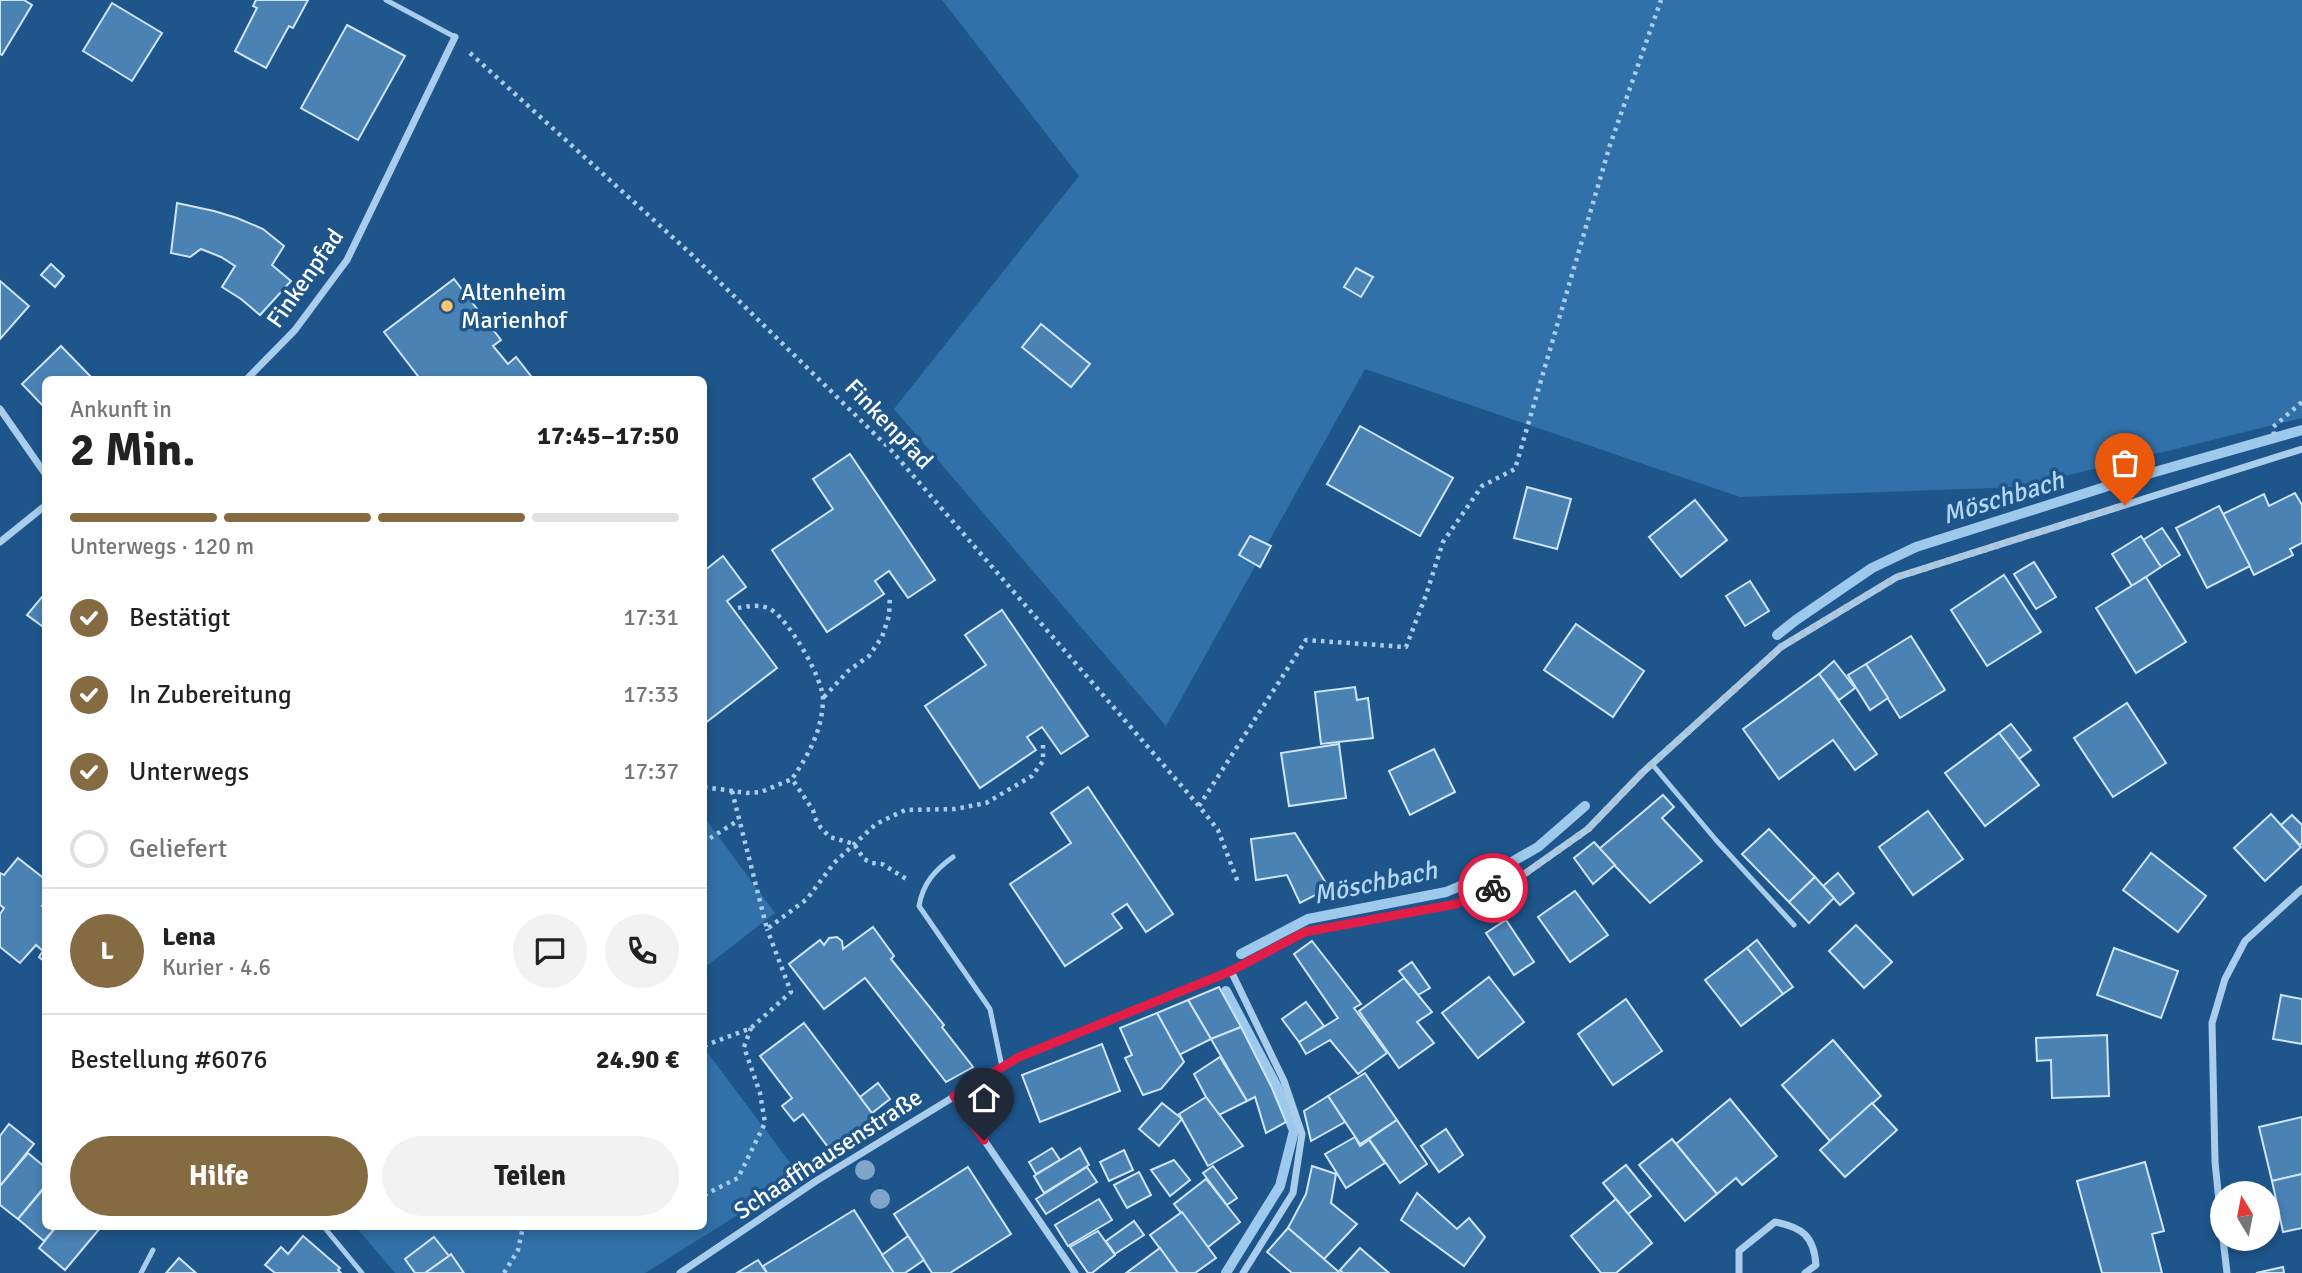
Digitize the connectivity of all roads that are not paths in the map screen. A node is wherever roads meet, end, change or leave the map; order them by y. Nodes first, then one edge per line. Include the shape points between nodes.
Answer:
1 (386, 0) edge
2 (455, 37) joint
3 (250, 376) edge
4 (0, 409) edge
5 (2302, 449) edge
6 (42, 469) edge
7 (42, 508) edge
8 (0, 542) edge
9 (1652, 764) junction
10 (953, 857) dead end
11 (2302, 889) edge
12 (1794, 925) dead end
13 (1231, 971) junction
14 (1002, 1067) junction
15 (954, 1096) junction
16 (2217, 1181) edge
17 (326, 1230) edge
18 (153, 1250) dead end
19 (2224, 1251) edge
20 (141, 1273) edge
21 (362, 1273) edge
22 (681, 1273) edge
23 (1075, 1273) edge
24 (1243, 1273) edge
25 (1739, 1273) edge
26 (1805, 1273) edge
27 (2227, 1273) edge

1 - 2 lane
2 - 3 street, Finkenpfad via 347,260 295,330
4 - 6 street
5 - 9 street, Schaaffhausenstraße via 1897,577 1781,647
7 - 8 street
9 - 12 lane
9 - 13 street, Schaaffhausenstraße via 1588,829 1523,875 1456,904 1305,932
10 - 14 lane via 935,870 919,906 990,1009
11 - 16 street via 2245,941 2225,979 2213,1023
13 - 14 street, Schaaffhausenstraße
13 - 24 street via 1284,1081 1302,1134 1293,1193
14 - 15 street, Schaaffhausenstraße
15 - 22 street, Schaaffhausenstraße via 816,1181
15 - 23 street
17 - 21 lane
18 - 20 lane
19 - 27 street
25 - 26 street via 1739,1251 1774,1222 1797,1226 1815,1248 1816,1265

